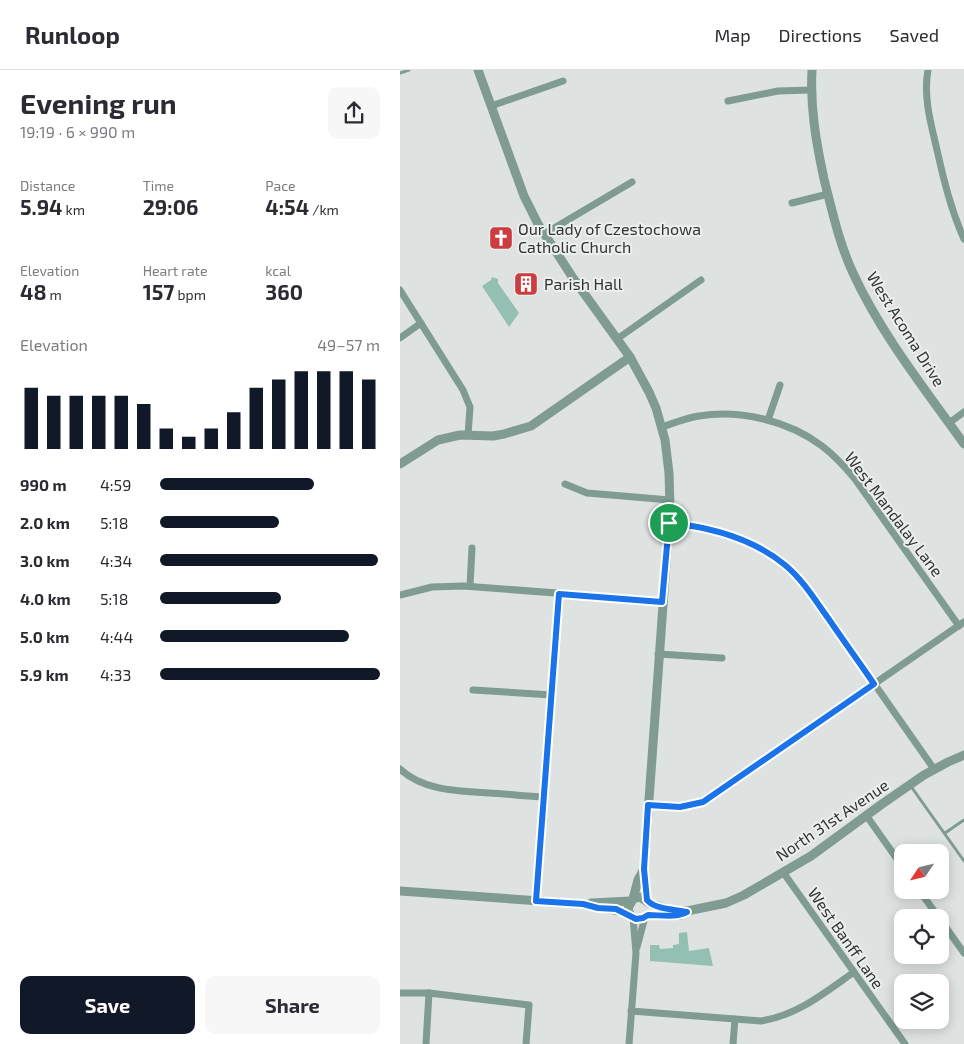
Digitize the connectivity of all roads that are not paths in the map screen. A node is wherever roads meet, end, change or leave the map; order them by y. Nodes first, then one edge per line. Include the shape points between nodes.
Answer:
1 (409, 70) edge
2 (478, 70) edge
3 (812, 70) edge
4 (928, 70) edge
5 (400, 73) edge
6 (563, 81) dead end
7 (811, 90) junction
8 (728, 101) dead end
9 (491, 106) junction
10 (632, 182) dead end
11 (828, 194) junction
12 (792, 203) dead end
13 (544, 234) junction
14 (964, 238) edge
15 (701, 280) dead end
16 (400, 290) edge
17 (421, 323) junction
18 (400, 338) edge
19 (617, 339) junction
20 (630, 357) junction
21 (780, 385) dead end
22 (964, 412) edge
23 (768, 420) junction
24 (949, 423) junction
25 (662, 427) junction
26 (468, 435) junction
27 (964, 444) edge
28 (400, 464) edge
29 (565, 484) dead end
30 (670, 500) junction
31 (669, 523) junction
32 (472, 548) dead end
33 (470, 586) junction
34 (559, 594) junction
35 (400, 595) edge
36 (662, 602) junction
37 (962, 624) edge
38 (658, 654) junction
39 (722, 658) dead end
40 (874, 684) junction
41 (472, 690) dead end
42 (552, 695) junction
43 (964, 755) edge
44 (400, 769) edge
45 (934, 769) junction
46 (910, 785) junction
47 (544, 797) junction
48 (648, 805) junction
49 (866, 815) junction
50 (964, 820) edge
51 (945, 834) junction
52 (894, 855) edge
53 (964, 861) edge
54 (644, 869) junction
55 (783, 872) junction
56 (400, 891) edge
57 (632, 900) junction
58 (536, 901) junction
59 (648, 901) junction
60 (583, 904) junction
61 (687, 912) junction
62 (632, 916) junction
63 (647, 916) junction
64 (949, 932) edge
65 (636, 953) junction
66 (964, 953) edge
67 (854, 972) junction
68 (400, 993) edge
69 (429, 993) junction
70 (631, 1011) junction
71 (734, 1020) junction
72 (426, 1044) edge
73 (526, 1044) edge
74 (629, 1044) edge
75 (733, 1044) edge
76 (905, 1044) edge

1 - 5 lane
2 - 9 street
3 - 7 street, West Acoma Drive
4 - 14 street via 926,102 929,118 948,199
6 - 9 street
7 - 8 street via 778,91
7 - 11 street, West Acoma Drive via 812,116
9 - 13 street via 524,196
10 - 13 street
11 - 12 street
11 - 24 street, West Acoma Drive via 844,250 866,300
13 - 19 street
15 - 19 street
16 - 17 street
17 - 18 street
17 - 26 street via 467,398 470,407
19 - 20 street
20 - 25 street via 649,392
20 - 26 street via 530,426 493,436
21 - 23 street
22 - 24 street
23 - 25 street, West Mandalay Lane via 701,416
23 - 37 street, West Mandalay Lane via 810,438 841,463
24 - 27 street, West Acoma Drive
25 - 30 street
26 - 28 street via 438,440
29 - 30 street via 588,493
30 - 31 street
31 - 36 street
31 - 40 street via 715,530 761,548 786,566 810,592
32 - 33 street
33 - 34 street
33 - 35 street via 432,587
34 - 36 street
34 - 42 street
36 - 38 street
37 - 40 street
38 - 39 street
38 - 48 street
40 - 45 street
40 - 48 street via 703,802 680,807
41 - 42 street
42 - 47 street
43 - 45 street, North 31st Avenue
44 - 47 street via 412,778 455,791
45 - 46 street, North 31st Avenue
46 - 49 street, North 31st Avenue
46 - 51 lane
47 - 58 street
48 - 54 street
49 - 52 street
49 - 55 street, North 31st Avenue via 811,856
50 - 51 lane
51 - 53 lane
54 - 57 street
54 - 59 street
55 - 61 street, North 31st Avenue via 726,903
55 - 67 street, West Banff Lane
56 - 58 street
57 - 59 street via 640,897
57 - 60 street
57 - 62 street via 628,908
58 - 60 street
59 - 61 street via 670,910
59 - 63 street via 650,910
60 - 62 street via 616,909
61 - 63 street, North 31st Avenue
62 - 63 street via 640,919
62 - 65 street
63 - 65 street
64 - 66 street
65 - 70 street
67 - 71 street via 797,1011 761,1021
67 - 76 street, West Banff Lane
68 - 69 street
69 - 72 street
69 - 73 street via 529,1006
70 - 71 street
70 - 74 street
71 - 75 street

